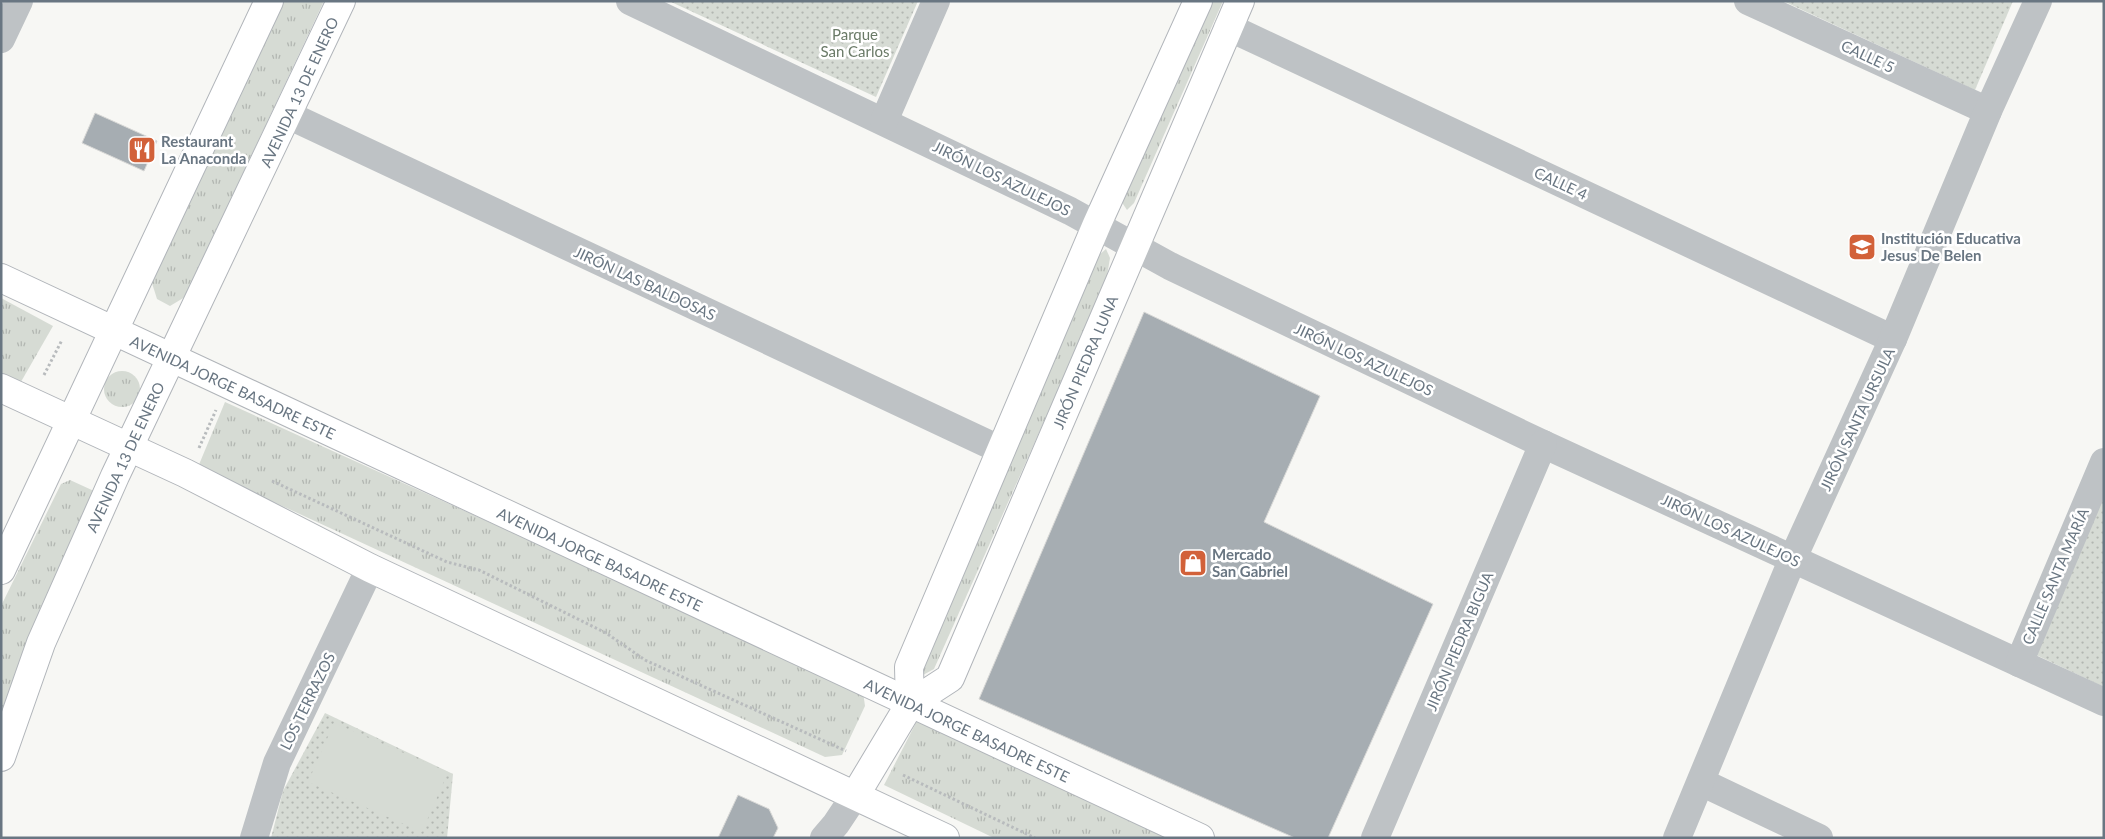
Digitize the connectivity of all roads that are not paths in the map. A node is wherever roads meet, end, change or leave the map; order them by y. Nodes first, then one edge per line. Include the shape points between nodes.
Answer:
1 (19, 1) edge
2 (269, 1) edge
3 (342, 1) edge
4 (630, 1) edge
5 (936, 1) edge
6 (1198, 1) edge
7 (1240, 1) edge
8 (1748, 1) edge
9 (2038, 1) edge
10 (1228, 27) junction
11 (1, 39) edge
12 (1988, 112) junction
13 (288, 116) junction
14 (884, 121) junction
15 (1098, 224) junction
16 (1134, 247) junction
17 (1, 278) edge
18 (114, 332) junction
19 (1893, 340) junction
20 (172, 358) junction
21 (1, 388) edge
22 (71, 421) junction
23 (1543, 444) junction
24 (129, 448) junction
25 (1001, 450) junction
26 (2104, 462) edge
27 (1793, 558) junction
28 (370, 568) junction
29 (1, 570) edge
30 (2019, 663) junction
31 (2104, 702) edge
32 (910, 704) junction
33 (1, 757) edge
34 (1701, 782) junction
35 (856, 794) junction
36 (254, 838) edge
37 (824, 838) edge
38 (945, 838) edge
39 (1200, 838) edge
40 (1375, 838) edge
41 (1678, 838) edge
42 (1820, 838) edge

1 - 11 street
2 - 18 main road
3 - 13 main road, AVENIDA 13 DE ENERO
4 - 14 street, JIRÓN LOS AZULEJOS
5 - 14 street
6 - 15 main road
7 - 10 main road, JIRÓN PIEDRA LUNA
8 - 12 street, CALLE 5
9 - 12 street, JIRÓN SANTA URSULA
10 - 16 main road, JIRÓN PIEDRA LUNA
10 - 19 street, CALLE 4
12 - 19 street, JIRÓN SANTA URSULA
13 - 20 main road, AVENIDA 13 DE ENERO
13 - 25 street, JIRÓN LAS BALDOSAS
14 - 15 street, JIRÓN LOS AZULEJOS
15 - 16 street, JIRÓN LOS AZULEJOS
15 - 25 main road
16 - 23 street, JIRÓN LOS AZULEJOS
16 - 32 main road, JIRÓN PIEDRA LUNA via 950,678
17 - 18 main road, AVENIDA JORGE BASADRE ESTE
18 - 20 main road, AVENIDA JORGE BASADRE ESTE
18 - 22 main road
19 - 27 street, JIRÓN SANTA URSULA
20 - 24 main road, AVENIDA 13 DE ENERO
20 - 32 main road, AVENIDA JORGE BASADRE ESTE
21 - 22 main road
22 - 24 main road
22 - 29 main road
23 - 27 street, JIRÓN LOS AZULEJOS
23 - 40 street, JIRÓN PIEDRA BIGUA
24 - 28 main road via 185,473
24 - 33 main road, AVENIDA 13 DE ENERO via 41,643
25 - 32 main road via 909,667
26 - 30 street, CALLE SANTA MARÍA
27 - 30 street, JIRÓN LOS AZULEJOS
27 - 34 street, JIRÓN SANTA URSULA
28 - 35 main road
28 - 36 street, LOS TERRAZOS via 277,763
30 - 31 street, JIRÓN LOS AZULEJOS
32 - 35 main road, JIRÓN PIEDRA LUNA
32 - 39 main road, AVENIDA JORGE BASADRE ESTE
34 - 41 street, JIRÓN SANTA URSULA
34 - 42 street
35 - 37 street
35 - 38 main road

